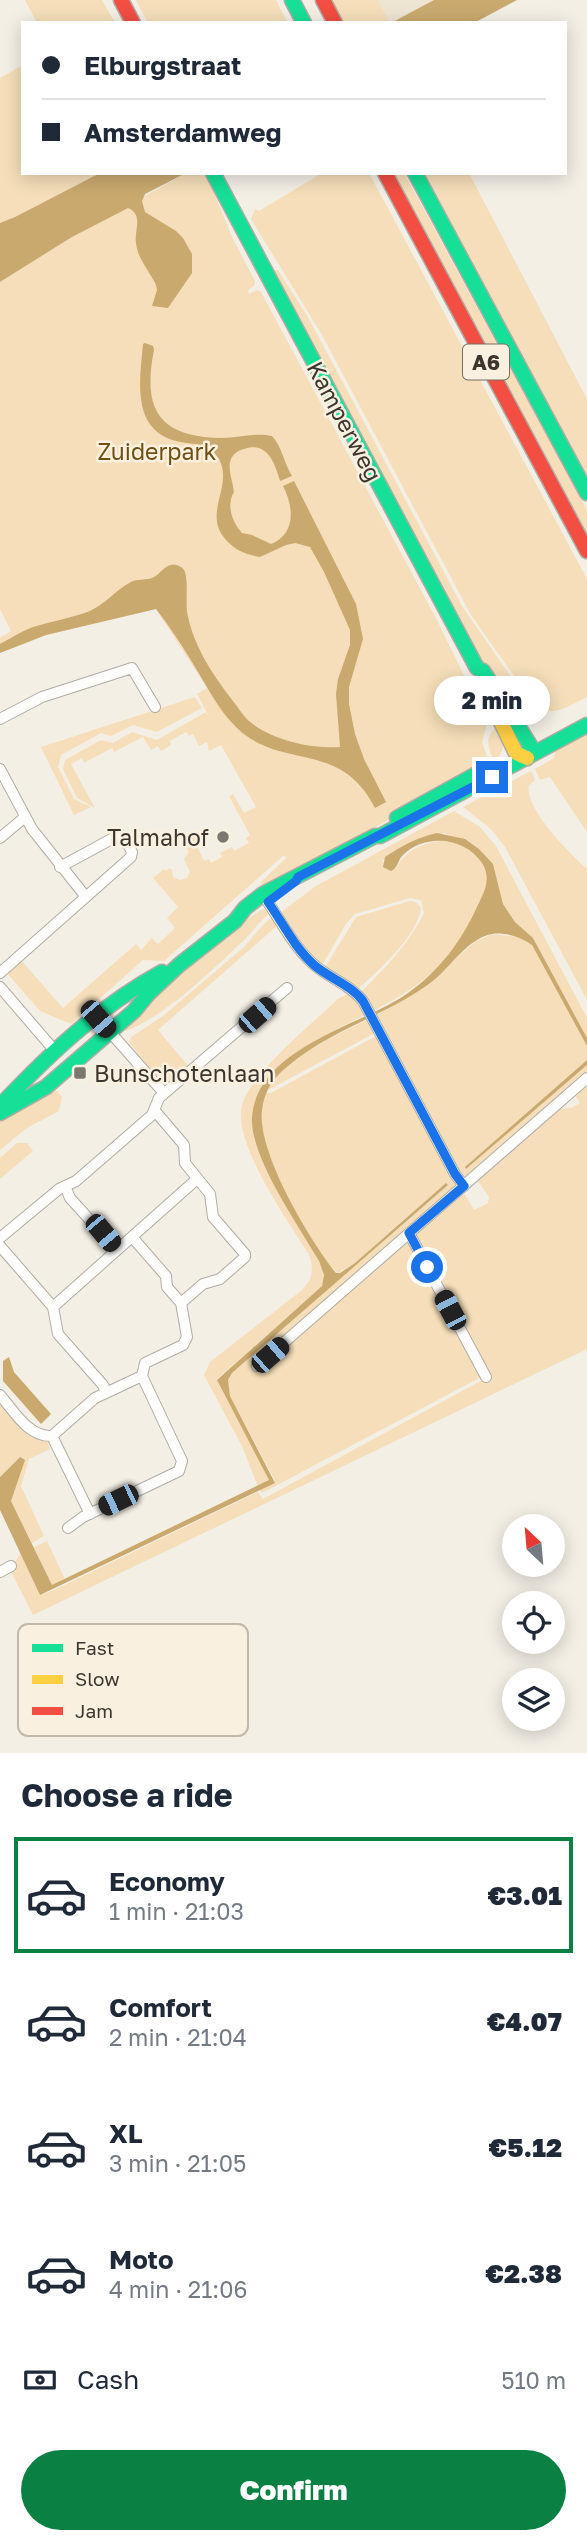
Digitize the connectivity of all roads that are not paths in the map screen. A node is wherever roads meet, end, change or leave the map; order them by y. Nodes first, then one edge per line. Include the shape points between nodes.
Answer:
1 (121, 0) edge
2 (292, 0) edge
3 (323, 0) edge
4 (132, 21) edge
5 (303, 21) edge
6 (334, 21) edge
7 (215, 175) edge
8 (386, 175) edge
9 (416, 175) edge
10 (587, 494) edge
11 (587, 551) edge
12 (155, 707) dead end
13 (587, 716) edge
14 (0, 719) edge
15 (587, 724) edge
16 (524, 752) junction
17 (0, 769) edge
18 (25, 817) junction
19 (0, 838) edge
20 (61, 867) junction
21 (86, 897) junction
22 (266, 898) junction
23 (179, 965) junction
24 (0, 973) edge
25 (0, 987) edge
26 (287, 988) dead end
27 (96, 1016) junction
28 (110, 1032) junction
29 (55, 1051) junction
30 (69, 1067) junction
31 (587, 1078) edge
32 (164, 1093) junction
33 (0, 1106) edge
34 (155, 1111) junction
35 (0, 1113) edge
36 (197, 1178) junction
37 (65, 1186) junction
38 (464, 1186) junction
39 (409, 1233) junction
40 (132, 1237) junction
41 (0, 1238) edge
42 (0, 1246) edge
43 (117, 1250) junction
44 (181, 1303) junction
45 (53, 1307) junction
46 (257, 1366) dead end
47 (142, 1376) junction
48 (486, 1377) dead end
49 (106, 1392) junction
50 (0, 1395) edge
51 (52, 1436) junction
52 (90, 1514) junction
53 (68, 1528) dead end
54 (12, 1566) dead end
55 (0, 1572) edge

1 - 4 main road
2 - 5 main road
3 - 6 main road
7 - 16 main road, Kamperweg
8 - 11 main road, A6
9 - 10 main road, A6
12 - 14 street via 132,668 42,697
13 - 16 main road
15 - 16 main road
16 - 22 main road
17 - 18 street
18 - 19 street
18 - 20 street
20 - 21 street
20 - 21 street via 124,836 131,857
21 - 24 street
22 - 23 main road
22 - 38 street via 303,955 357,993
23 - 27 main road via 129,990
23 - 28 main road
25 - 29 street
26 - 32 street
27 - 28 main road
27 - 29 main road
28 - 30 main road
28 - 32 street
29 - 30 main road
29 - 33 main road
30 - 35 main road via 46,1087
31 - 38 street via 572,1097
32 - 34 street
34 - 36 street via 184,1144 185,1163
34 - 37 street
36 - 40 street
36 - 44 street via 210,1194 214,1217 245,1257
37 - 41 street
37 - 43 street
38 - 39 street
39 - 46 street
39 - 48 street
40 - 43 street
40 - 44 street via 166,1276 167,1287
42 - 45 street
43 - 45 street
44 - 47 street via 187,1337 183,1345 145,1363
45 - 49 street via 58,1334
47 - 49 street
47 - 52 street via 182,1461 179,1471
49 - 51 street
50 - 51 street via 32,1432
51 - 52 street
52 - 53 street
54 - 55 street

